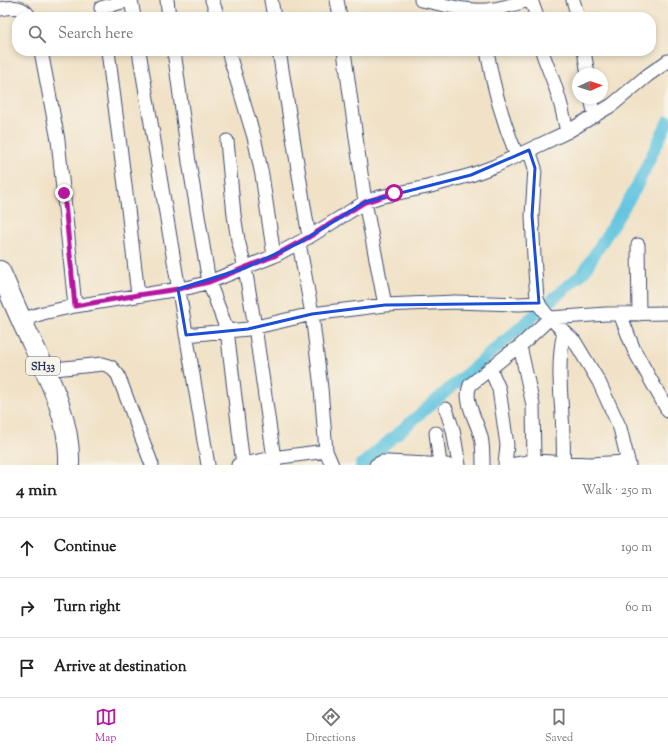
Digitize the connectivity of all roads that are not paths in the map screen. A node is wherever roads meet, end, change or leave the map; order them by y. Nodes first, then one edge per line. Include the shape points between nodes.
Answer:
1 (130, 0) edge
2 (167, 0) edge
3 (212, 0) edge
4 (271, 0) edge
5 (337, 0) edge
6 (420, 0) edge
7 (528, 0) edge
8 (531, 0) edge
9 (573, 0) edge
10 (100, 8) edge
11 (0, 9) edge
12 (26, 12) edge
13 (133, 12) edge
14 (168, 12) edge
15 (216, 12) edge
16 (273, 12) edge
17 (339, 12) edge
18 (473, 12) edge
19 (489, 12) edge
20 (535, 12) edge
21 (577, 12) edge
22 (42, 56) edge
23 (109, 56) edge
24 (140, 56) edge
25 (175, 56) edge
26 (230, 56) edge
27 (280, 56) edge
28 (345, 56) edge
29 (488, 56) edge
30 (544, 56) edge
31 (585, 56) edge
32 (668, 61) edge
33 (587, 68) edge
34 (592, 104) edge
35 (595, 116) junction
36 (567, 132) junction
37 (227, 140) dead end
38 (523, 153) junction
39 (365, 202) junction
40 (304, 240) junction
41 (638, 245) dead end
42 (274, 256) junction
43 (245, 268) junction
44 (0, 271) edge
45 (209, 282) junction
46 (178, 289) junction
47 (138, 295) junction
48 (385, 305) junction
49 (75, 306) junction
50 (544, 311) junction
51 (668, 313) edge
52 (312, 314) junction
53 (620, 314) junction
54 (638, 314) junction
55 (21, 320) junction
56 (254, 327) junction
57 (227, 330) junction
58 (564, 332) junction
59 (186, 335) junction
60 (520, 346) junction
61 (490, 368) junction
62 (45, 370) junction
63 (446, 410) dead end
64 (668, 410) edge
65 (436, 433) dead end
66 (326, 451) junction
67 (534, 460) junction
68 (274, 461) edge
69 (628, 463) edge
70 (563, 464) edge
71 (69, 465) edge
72 (152, 465) edge
73 (208, 465) edge
74 (242, 465) edge
75 (332, 465) edge
76 (376, 465) edge
77 (444, 465) edge
78 (459, 465) edge
79 (483, 465) edge
80 (505, 465) edge
81 (510, 465) edge

1 - 10 street
1 - 13 street
2 - 14 street
3 - 15 street
4 - 16 street
5 - 17 street
6 - 18 street
7 - 19 street
8 - 20 street
9 - 21 street
11 - 12 street via 23,8
22 - 49 street via 58,140
23 - 47 street
24 - 46 street
25 - 45 street
26 - 42 street via 254,137
27 - 40 street
28 - 39 street
29 - 38 street via 503,120
30 - 36 street via 556,88
31 - 33 street
32 - 35 street
34 - 35 street
35 - 36 street
36 - 38 street
37 - 43 street via 234,215
38 - 39 street via 470,176
38 - 50 street via 535,168 532,216 534,258 537,299
39 - 40 street
39 - 48 street
40 - 42 street
40 - 52 street
41 - 54 street
42 - 43 street
43 - 45 street
43 - 56 street
44 - 55 main road, SH33
45 - 46 street
45 - 57 street
46 - 47 street
46 - 59 street
47 - 49 street
48 - 50 street via 455,302 520,304
48 - 52 street
49 - 55 street
50 - 53 street
50 - 58 street
50 - 60 street
51 - 54 street
52 - 56 street
52 - 66 street
53 - 54 street
53 - 64 street via 634,350
55 - 62 main road, SH33
56 - 57 street
56 - 68 street
57 - 59 street
57 - 74 street
58 - 69 street via 575,342 599,382 620,428
58 - 70 street via 560,346
59 - 73 street
60 - 61 street
60 - 67 street via 533,405
61 - 79 street via 470,385 467,391 483,449
61 - 80 street via 499,389 507,445
62 - 71 main road, SH33 via 66,430 70,453
62 - 72 street via 103,364 111,366 118,375
63 - 78 street via 458,449
65 - 77 street
66 - 68 street
66 - 75 street
67 - 70 street
67 - 81 street
68 - 74 street
69 - 70 street
76 - 77 street via 382,462

